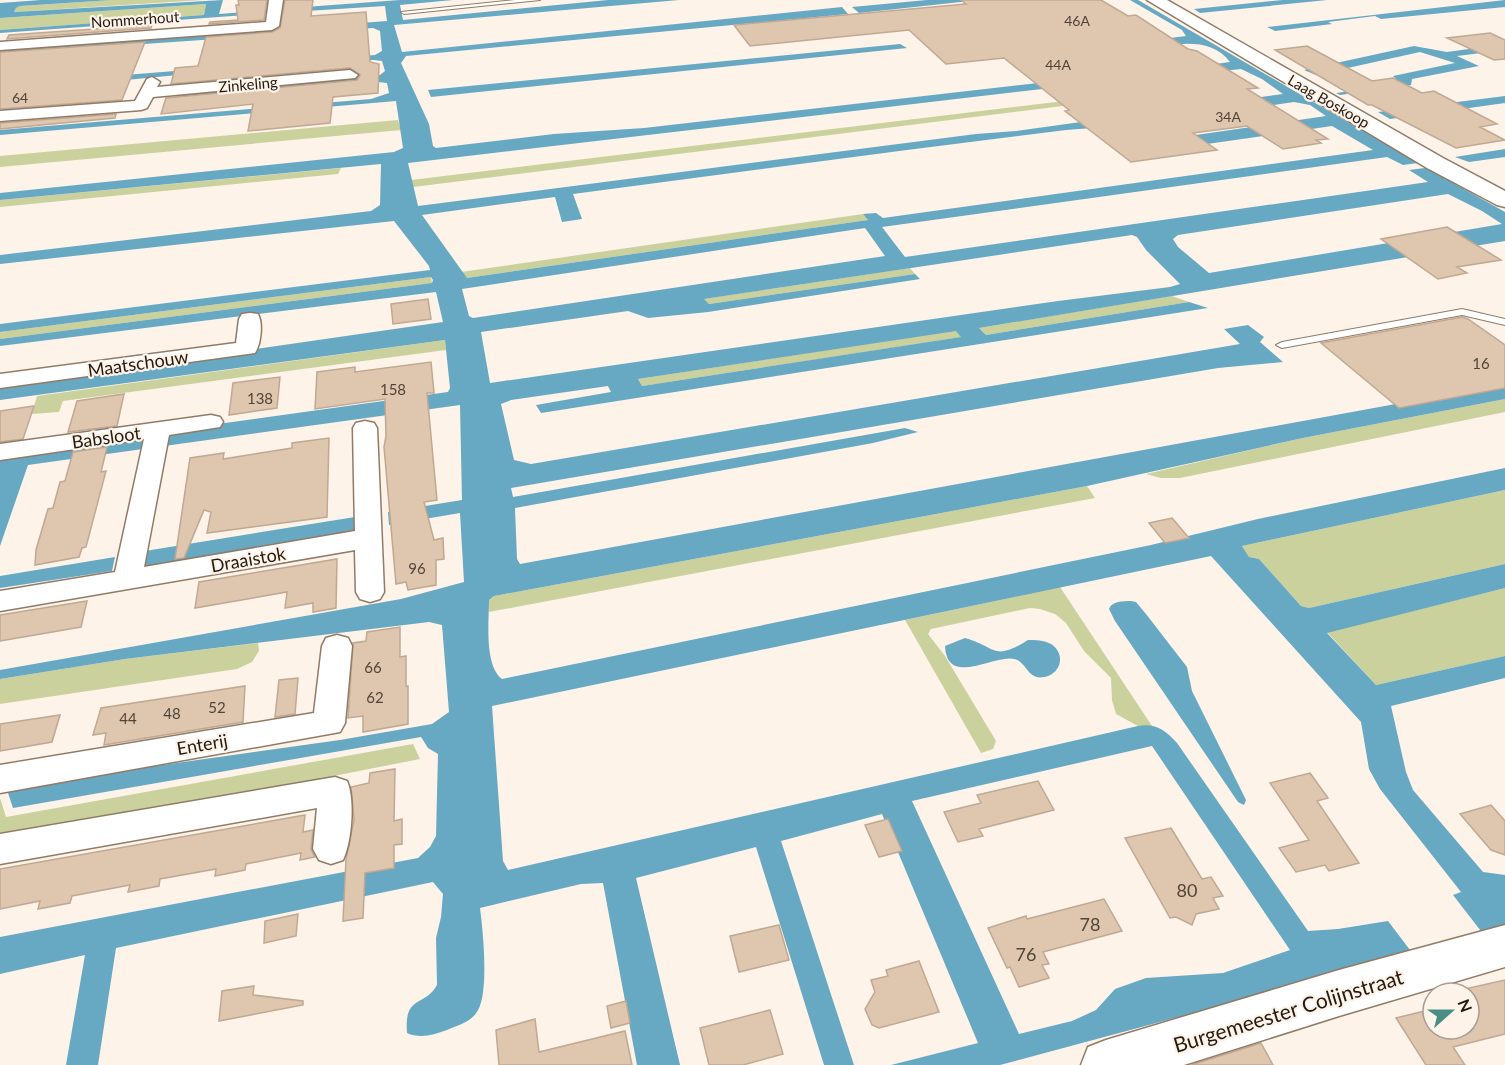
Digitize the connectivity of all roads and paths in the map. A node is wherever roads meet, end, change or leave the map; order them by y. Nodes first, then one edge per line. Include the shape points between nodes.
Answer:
1 (276, 0) edge
2 (537, 0) edge
3 (1155, 0) edge
4 (405, 12) dead end
5 (0, 46) edge
6 (350, 75) dead end
7 (0, 116) edge
8 (1505, 200) edge
9 (250, 319) dead end
10 (1505, 322) edge
11 (1282, 345) dead end
12 (0, 381) edge
13 (211, 422) dead end
14 (365, 428) dead end
15 (158, 430) junction
16 (0, 452) edge
17 (368, 527) junction
18 (130, 568) junction
19 (370, 592) dead end
20 (0, 601) edge
21 (337, 646) dead end
22 (0, 779) edge
23 (0, 849) edge
24 (331, 849) dead end
25 (1505, 946) edge
26 (1106, 1065) edge

1 - 5 street, Nommerhout via 272,26
2 - 4 lane
3 - 8 street, Laag Boskoop
6 - 7 street, Zinkeling via 149,87 141,105
9 - 12 street, Maatschouw via 247,348
10 - 11 lane via 1462,312
13 - 15 street, Babsloot
14 - 17 street
15 - 16 street, Babsloot
15 - 18 street
17 - 18 street, Draaistok
17 - 19 street
18 - 20 street, Draaistok
21 - 22 street, Enterij via 329,723
23 - 24 street via 335,791
25 - 26 street, Burgemeester Colijnstraat

